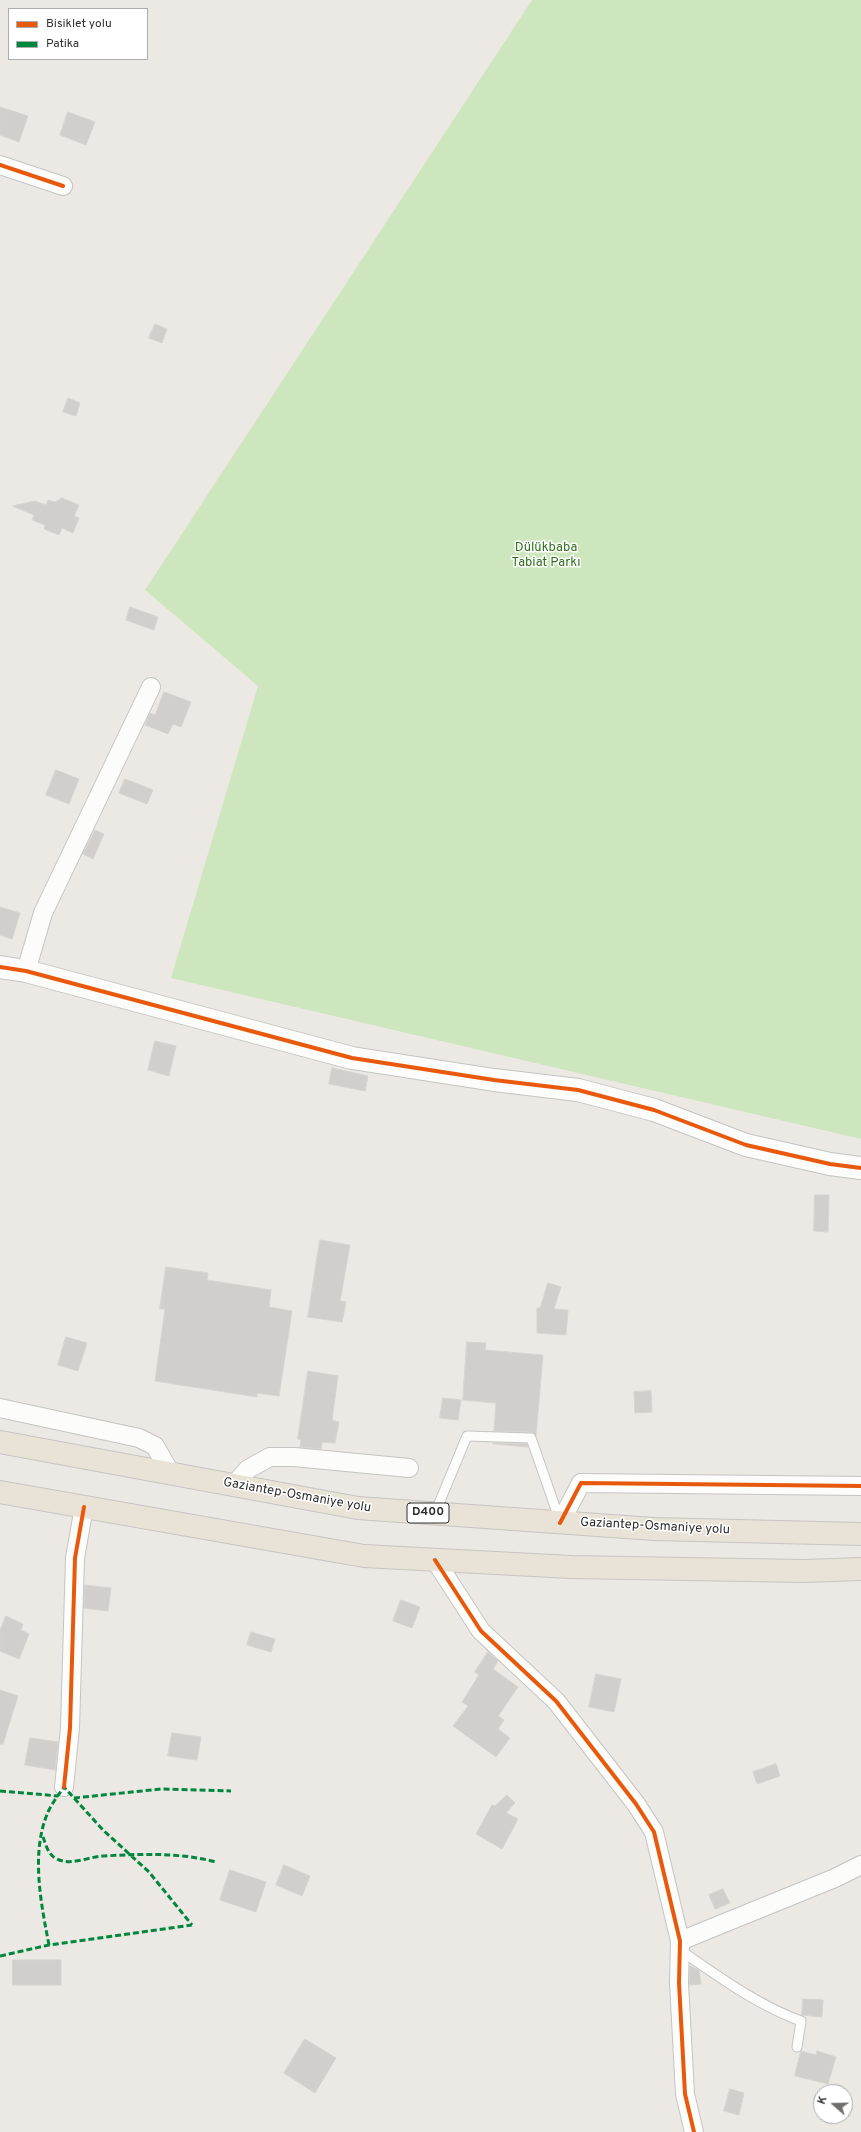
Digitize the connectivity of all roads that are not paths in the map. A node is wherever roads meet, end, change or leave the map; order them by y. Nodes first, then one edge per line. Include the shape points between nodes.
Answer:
1 (0, 165) edge
2 (63, 186) dead end
3 (151, 687) dead end
4 (0, 967) edge
5 (26, 972) junction
6 (861, 1168) edge
7 (0, 1408) edge
8 (0, 1442) edge
9 (409, 1468) dead end
10 (171, 1474) junction
11 (234, 1485) junction
12 (861, 1486) edge
13 (0, 1492) edge
14 (84, 1507) junction
15 (435, 1514) junction
16 (560, 1522) junction
17 (861, 1534) edge
18 (435, 1560) junction
19 (861, 1569) edge
20 (64, 1787) dead end
21 (861, 1865) edge
22 (680, 1945) junction
23 (797, 2047) dead end
24 (694, 2132) edge

1 - 2 street
3 - 5 street via 43,912
4 - 5 street
5 - 6 street via 352,1058 578,1090 654,1110 746,1145 830,1164
7 - 10 street via 139,1438 155,1446
8 - 10 highway, Gaziantep-Osmaniye yolu / D400
9 - 11 street via 270,1457 248,1469
10 - 11 highway, Gaziantep-Osmaniye yolu / D400
11 - 15 highway, Gaziantep-Osmaniye yolu / D400 via 358,1508
12 - 16 street via 581,1483
13 - 14 highway
14 - 18 highway via 364,1556
14 - 20 street via 75,1558 70,1728
15 - 16 highway, Gaziantep-Osmaniye yolu / D400
15 - 16 lane via 467,1436 531,1438
16 - 17 highway, Gaziantep-Osmaniye yolu / D400 via 654,1529
18 - 19 highway via 579,1567 804,1571
18 - 22 street via 481,1631 556,1701 636,1804 654,1832
21 - 22 street
22 - 23 lane via 724,1980 784,2015 801,2021
22 - 24 street via 679,1983 684,2094

